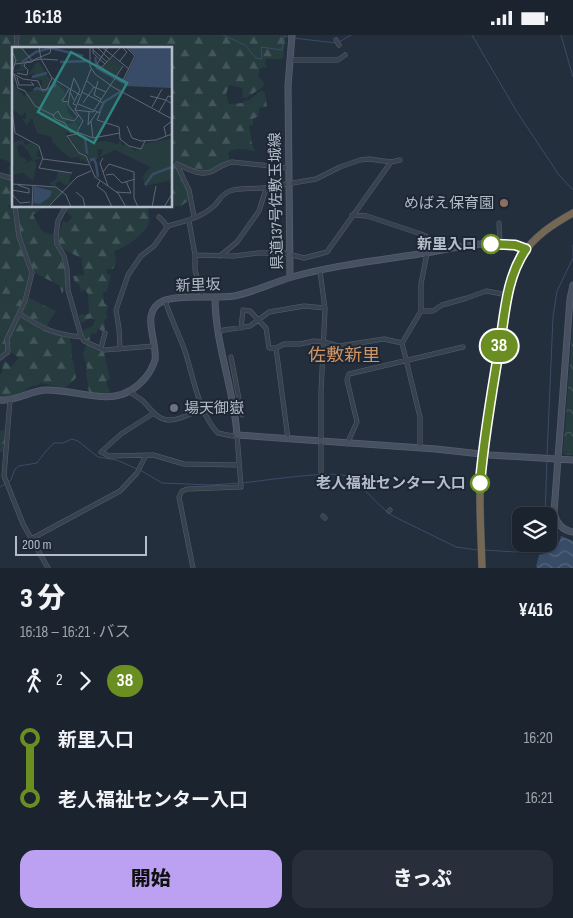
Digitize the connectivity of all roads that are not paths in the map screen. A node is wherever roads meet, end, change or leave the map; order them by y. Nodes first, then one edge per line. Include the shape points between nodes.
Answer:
1 (291, 38) edge
2 (336, 40) dead end
3 (339, 45) dead end
4 (345, 55) dead end
5 (289, 60) junction
6 (400, 160) dead end
7 (390, 162) junction
8 (289, 168) junction
9 (289, 184) junction
10 (269, 187) junction
11 (15, 207) edge
12 (65, 207) edge
13 (573, 213) edge
14 (352, 215) junction
15 (159, 217) dead end
16 (194, 217) junction
17 (189, 221) junction
18 (499, 223) dead end
19 (167, 227) junction
20 (500, 243) junction
21 (526, 249) junction
22 (445, 250) junction
23 (427, 253) junction
24 (290, 254) junction
25 (195, 255) junction
26 (220, 256) junction
27 (320, 271) junction
28 (290, 277) junction
29 (573, 285) edge
30 (508, 295) junction
31 (215, 297) junction
32 (202, 298) junction
33 (165, 300) junction
34 (325, 308) junction
35 (421, 311) junction
36 (20, 314) junction
37 (571, 317) edge
38 (258, 320) junction
39 (241, 327) junction
40 (218, 331) junction
41 (105, 333) dead end
42 (82, 337) junction
43 (324, 342) junction
44 (402, 343) junction
45 (154, 345) junction
46 (463, 347) dead end
47 (101, 348) junction
48 (276, 348) junction
49 (120, 349) junction
50 (231, 357) dead end
51 (0, 358) edge
52 (406, 360) junction
53 (234, 371) junction
54 (228, 377) junction
55 (130, 392) junction
56 (0, 400) edge
57 (10, 400) junction
58 (203, 409) junction
59 (154, 413) junction
60 (242, 415) dead end
61 (236, 435) junction
62 (288, 439) junction
63 (321, 442) junction
64 (348, 444) junction
65 (420, 448) junction
66 (482, 454) junction
67 (146, 455) junction
68 (558, 460) junction
69 (573, 460) edge
70 (239, 465) junction
71 (321, 471) dead end
72 (573, 532) edge
73 (31, 539) junction
74 (48, 568) edge
75 (192, 568) edge
76 (482, 568) edge

1 - 5 main road, 県道137号佐敷玉城線
2 - 3 street
4 - 5 street via 338,60
5 - 8 main road, 県道137号佐敷玉城線
6 - 7 street
7 - 9 street via 360,160 316,179
7 - 14 street
8 - 9 main road, 県道137号佐敷玉城線
8 - 16 street via 232,162 201,173 176,165 189,190
9 - 10 street
9 - 24 main road, 県道137号佐敷玉城線
10 - 16 street via 229,191 214,206
10 - 26 street via 260,211 238,242
11 - 36 street via 19,237 32,273
12 - 42 street via 58,221 57,244 64,256 68,290
13 - 21 highway via 548,228
14 - 22 street via 368,216 434,239
14 - 24 street via 327,252 304,258
15 - 19 street
16 - 17 street
17 - 19 street
17 - 25 street
18 - 20 street
19 - 49 street via 154,247 130,269 116,310
20 - 21 main road, 県道137号佐敷玉城線
20 - 22 main road, 県道137号佐敷玉城線
21 - 30 highway via 514,270
22 - 23 main road, 県道137号佐敷玉城線
23 - 27 main road, 県道137号佐敷玉城線
23 - 35 street via 421,284
24 - 26 street
24 - 28 main road, 県道137号佐敷玉城線
25 - 26 street
25 - 32 street
27 - 28 main road, 県道137号佐敷玉城線
27 - 34 street
28 - 31 main road, 新里坂 via 255,291
29 - 37 main road
30 - 35 street via 486,291 433,311
30 - 66 highway
31 - 32 main road, 新里坂
31 - 40 main road
32 - 33 main road, 新里坂
33 - 45 main road, 新里坂 via 151,314
33 - 58 street
34 - 38 street via 304,306 268,312
34 - 43 street
35 - 44 street
36 - 42 street via 50,332
36 - 51 street via 7,339 8,352
37 - 68 main road
38 - 39 street via 250,326
38 - 39 street via 250,311 243,309
38 - 48 street via 266,328 269,348
39 - 40 street
40 - 54 main road
41 - 47 street
42 - 47 street
43 - 44 street via 339,346 384,339
43 - 48 street via 284,344
43 - 63 street
44 - 52 street
45 - 49 street
45 - 55 main road, 新里坂 via 153,366
46 - 52 street
47 - 49 street
48 - 62 street
50 - 53 street
52 - 64 street via 349,373 347,380 357,423
52 - 65 street via 420,417
53 - 54 street
53 - 60 street
54 - 61 main road
55 - 57 main road via 102,397 43,390
55 - 59 street
56 - 57 main road
57 - 73 street via 4,476
58 - 59 street via 170,421
58 - 61 street via 214,430 232,437
59 - 67 street via 121,434 101,452 108,456
61 - 62 main road
61 - 70 street
62 - 63 main road
63 - 64 main road
63 - 71 street
64 - 65 main road
65 - 66 main road
66 - 68 main road
66 - 76 highway
67 - 70 street via 184,464
67 - 73 street via 137,472 120,491
68 - 69 main road
68 - 72 main road via 555,518 565,530
70 - 75 street via 241,487 187,489 180,494
73 - 74 street

